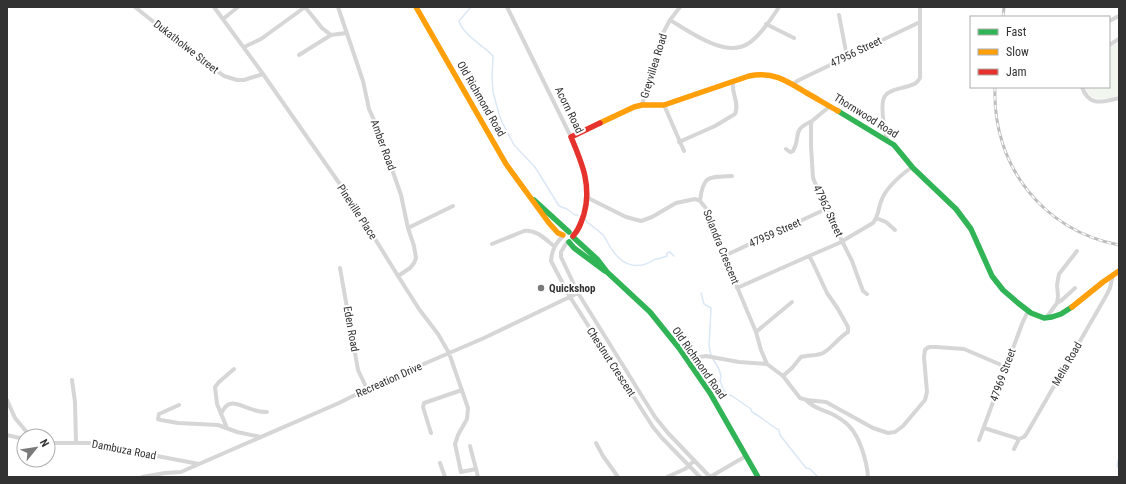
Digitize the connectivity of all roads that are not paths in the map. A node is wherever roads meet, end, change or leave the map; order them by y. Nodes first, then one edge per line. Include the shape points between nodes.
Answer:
1 (135, 7) edge
2 (214, 7) edge
3 (238, 7) edge
4 (305, 7) edge
5 (338, 7) edge
6 (416, 7) edge
7 (508, 7) edge
8 (680, 7) edge
9 (779, 7) edge
10 (920, 7) edge
11 (839, 14) dead end
12 (1119, 16) edge
13 (223, 19) junction
14 (670, 20) junction
15 (1110, 20) edge
16 (920, 22) junction
17 (766, 24) junction
18 (346, 34) junction
19 (331, 35) junction
20 (794, 38) dead end
21 (1119, 39) edge
22 (1110, 44) edge
23 (244, 48) junction
24 (300, 55) dead end
25 (847, 57) junction
26 (263, 74) junction
27 (733, 82) junction
28 (793, 84) junction
29 (1082, 88) edge
30 (1119, 98) edge
31 (642, 105) junction
32 (664, 105) junction
33 (830, 106) junction
34 (812, 121) junction
35 (571, 137) junction
36 (887, 140) junction
37 (679, 142) junction
38 (786, 148) dead end
39 (684, 151) dead end
40 (912, 167) junction
41 (732, 176) dead end
42 (532, 198) junction
43 (588, 198) junction
44 (700, 201) junction
45 (453, 206) dead end
46 (826, 209) junction
47 (876, 218) junction
48 (408, 228) junction
49 (894, 230) dead end
50 (563, 236) junction
51 (571, 237) junction
52 (842, 241) junction
53 (492, 244) dead end
54 (554, 246) junction
55 (1077, 251) dead end
56 (724, 256) junction
57 (808, 256) junction
58 (340, 268) dead end
59 (1119, 271) edge
60 (1113, 274) junction
61 (398, 276) junction
62 (737, 288) junction
63 (1075, 288) dead end
64 (578, 293) junction
65 (867, 294) dead end
66 (570, 298) junction
67 (792, 302) dead end
68 (1057, 303) junction
69 (1028, 311) junction
70 (1046, 318) junction
71 (756, 332) junction
72 (448, 353) junction
73 (767, 364) junction
74 (690, 366) junction
75 (1006, 367) junction
76 (234, 369) dead end
77 (783, 376) junction
78 (72, 380) dead end
79 (366, 389) junction
80 (462, 390) junction
81 (7, 400) edge
82 (807, 400) junction
83 (179, 405) dead end
84 (267, 412) dead end
85 (221, 414) junction
86 (23, 428) edge
87 (227, 428) junction
88 (984, 428) junction
89 (431, 433) dead end
90 (261, 437) junction
91 (1019, 439) junction
92 (979, 440) dead end
93 (56, 443) edge
94 (76, 443) junction
95 (596, 443) dead end
96 (470, 446) dead end
97 (1014, 450) dead end
98 (746, 456) junction
99 (694, 461) junction
100 (440, 463) dead end
101 (199, 464) junction
102 (689, 466) junction
103 (476, 469) junction
104 (461, 475) edge
105 (142, 477) edge
106 (445, 477) edge
107 (478, 477) edge
108 (618, 477) edge
109 (667, 477) edge
110 (700, 477) edge
111 (710, 477) edge
112 (758, 477) edge
113 (868, 477) edge

1 - 26 street, Dukatholwe Street via 224,76 244,80
2 - 13 street, Pineville Place
3 - 13 street
4 - 19 street
4 - 23 street via 261,39
5 - 18 street, Amber Road
6 - 42 street, Old Richmond Road via 506,164
7 - 35 street, Acorn Road
8 - 14 street, Greyvillea Road
9 - 17 street
10 - 16 street
11 - 25 street
12 - 15 street
13 - 23 street, Pineville Place
14 - 17 street via 715,45 732,49 749,44
14 - 31 street, Greyvillea Road via 662,35
16 - 25 street, 47956 Street
16 - 36 street via 920,78 914,85 895,89 885,96 882,102
17 - 20 street
18 - 19 street
18 - 48 street, Amber Road via 401,195
19 - 24 street
21 - 22 street
23 - 26 street, Pineville Place
25 - 28 street, 47956 Street
26 - 61 street, Pineville Place via 351,200
27 - 28 street, Thornwood Road via 765,74 777,76
27 - 32 street, Thornwood Road
27 - 37 street via 737,106 735,114
28 - 33 street, Thornwood Road
29 - 30 street via 1090,101 1105,102
31 - 32 street, Thornwood Road
31 - 35 street, Thornwood Road
32 - 37 street
33 - 34 street
33 - 36 street, Thornwood Road
34 - 38 street via 798,130 793,151 790,152
34 - 46 street, 47962 Street via 812,171
35 - 43 street, Acorn Road via 585,169
36 - 40 street, Thornwood Road via 902,152
37 - 39 street
40 - 47 street via 884,194
40 - 69 street, Thornwood Road via 944,196 968,224 995,280
41 - 44 street via 714,176 706,179
42 - 50 street, Old Richmond Road via 549,223
42 - 51 street, Old Richmond Road
43 - 44 street, Solandra Crescent via 640,222 676,203 695,199
43 - 51 street, Acorn Road via 580,226
44 - 56 street, Solandra Crescent via 709,214
45 - 48 street
46 - 52 street, 47962 Street
46 - 56 street, 47959 Street
47 - 49 street via 886,222
47 - 52 street via 866,228
48 - 61 street, Amber Road via 416,258 410,268
50 - 51 street via 565,232
50 - 54 street
51 - 64 street, Chestnut Crescent via 561,252 561,257
51 - 74 street, Old Richmond Road via 574,248 607,272 650,312
52 - 57 street
52 - 65 street, 47962 Street via 863,291
53 - 54 street via 529,230
54 - 66 street, Chestnut Crescent via 551,261
55 - 68 street via 1059,274
56 - 62 street, Solandra Crescent
57 - 62 street
57 - 77 street via 827,293 842,314 849,331 824,352 801,357
58 - 79 street, Eden Road via 358,370
59 - 60 street
60 - 70 street via 1067,310
60 - 91 street, Melia Road via 1106,296 1070,360 1027,433
61 - 72 street, Pineville Place
62 - 71 street, Solandra Crescent
63 - 68 street
64 - 66 street, Recreation Drive
64 - 99 street, Chestnut Crescent via 646,403 668,433
66 - 72 street, Recreation Drive
66 - 102 street, Chestnut Crescent via 652,427
67 - 71 street
68 - 70 street
69 - 70 street, Thornwood Road
69 - 75 street, 47969 Street
71 - 73 street, Solandra Crescent
72 - 79 street, Recreation Drive
72 - 80 street, Pineville Place
73 - 74 street via 706,356 699,357
73 - 77 street
74 - 98 street, Old Richmond Road via 710,393
75 - 82 street via 964,349 930,347 925,350 924,357 926,400 895,432 888,433 873,428 826,402
75 - 88 street, 47969 Street
76 - 85 street via 215,387
77 - 82 street via 797,395
78 - 94 street
79 - 90 street, Recreation Drive
80 - 89 street via 424,403
80 - 104 street, Pineville Place via 468,415 454,444
81 - 86 street via 15,418
82 - 113 street via 817,408 845,421 853,430 866,463
83 - 87 street via 159,414 158,419
84 - 85 street via 231,404 224,408
85 - 87 street
87 - 90 street
88 - 91 street
88 - 92 street, 47969 Street
90 - 101 street, Recreation Drive
91 - 97 street, Melia Road
93 - 94 street, Dambuza Road
94 - 101 street, Dambuza Road via 105,445
95 - 108 street
96 - 103 street
98 - 111 street
98 - 112 street, Old Richmond Road
99 - 102 street
99 - 111 street, Chestnut Crescent
100 - 106 street
101 - 105 street, Recreation Drive via 181,472
102 - 109 street
102 - 110 street, Chestnut Crescent
103 - 104 street
103 - 107 street

